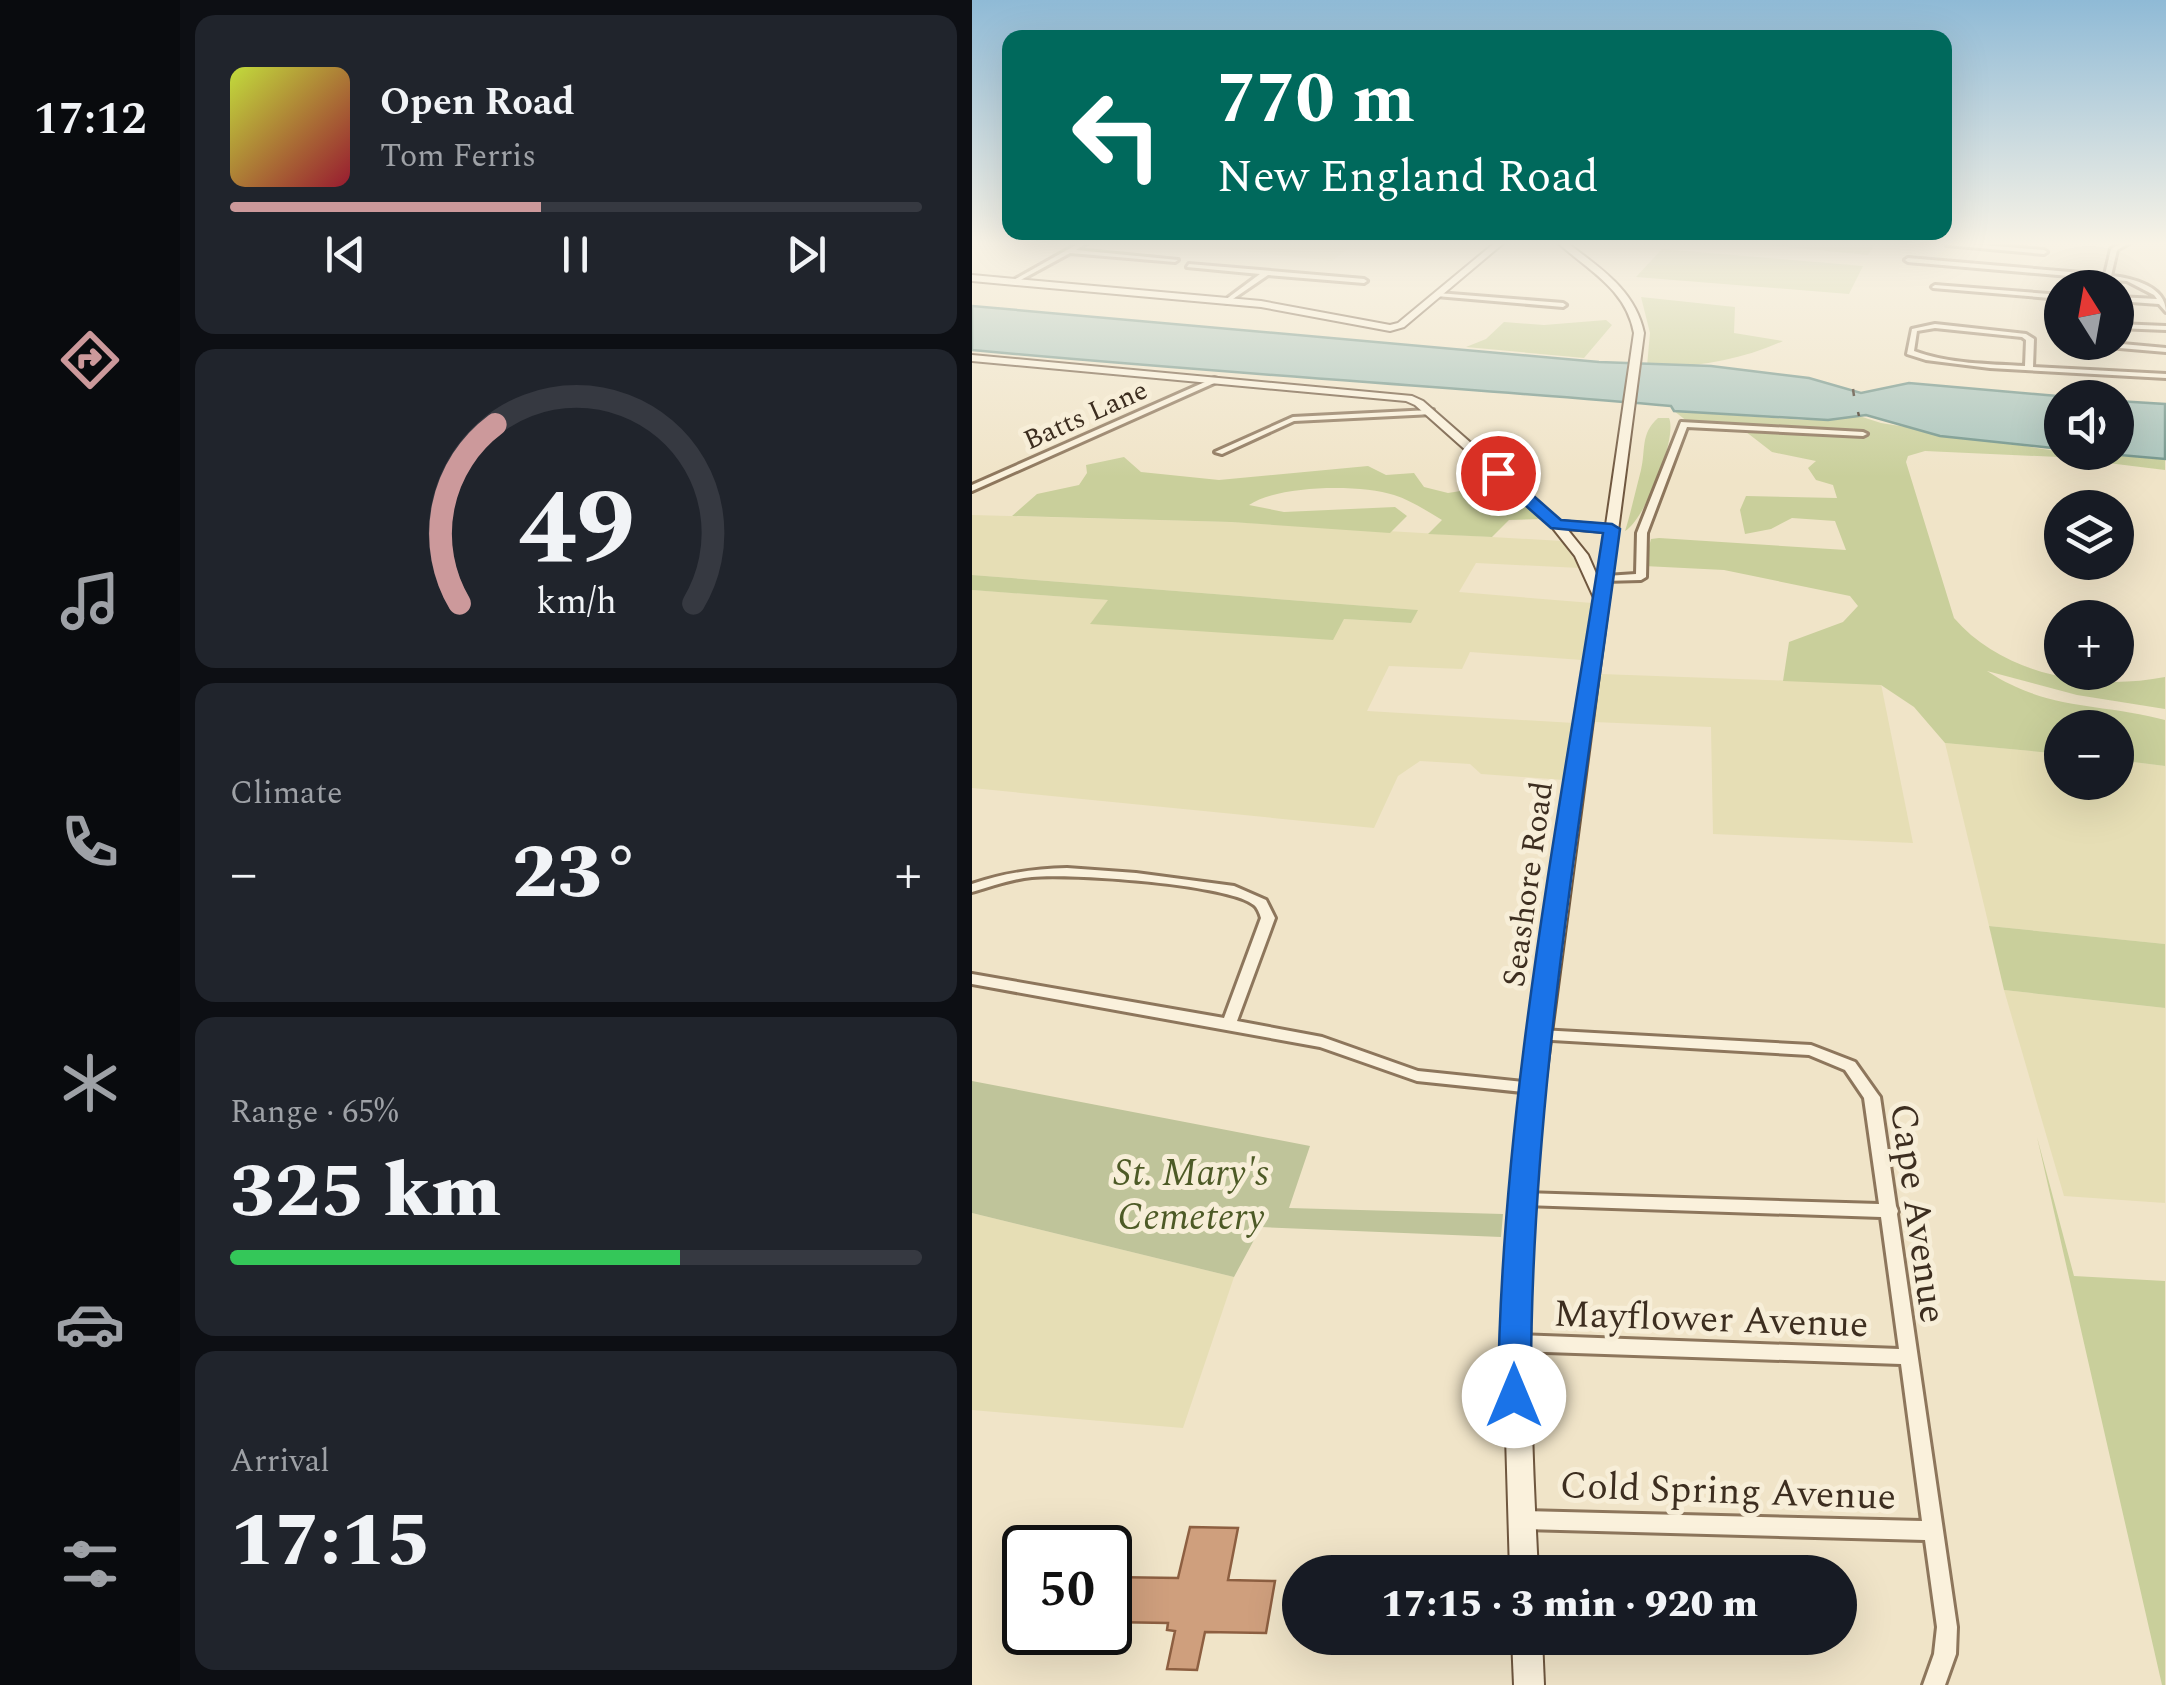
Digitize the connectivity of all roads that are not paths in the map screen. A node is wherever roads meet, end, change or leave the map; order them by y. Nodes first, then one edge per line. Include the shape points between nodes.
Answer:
1 (1342, 320) edge
2 (1405, 320) edge
3 (1636, 320) edge
4 (2134, 327) edge
5 (2166, 328) edge
6 (2134, 347) edge
7 (2166, 350) edge
8 (972, 358) edge
9 (2112, 360) edge
10 (2028, 367) junction
11 (2112, 372) junction
12 (2166, 376) edge
13 (1217, 380) junction
14 (1430, 412) junction
15 (1862, 434) dead end
16 (1219, 452) dead end
17 (972, 488) edge
18 (1556, 524) junction
19 (1612, 529) junction
20 (1604, 589) junction
21 (972, 888) edge
22 (972, 979) edge
23 (1229, 1024) junction
24 (1540, 1036) junction
25 (1532, 1088) junction
26 (1521, 1199) junction
27 (1890, 1210) junction
28 (1514, 1343) junction
29 (1906, 1358) junction
30 (1521, 1520) junction
31 (1932, 1531) junction
32 (1523, 1555) edge
33 (1528, 1655) edge
34 (1529, 1685) edge
35 (1934, 1685) edge

1 - 2 street via 1394,328
3 - 19 street, Seashore Road
4 - 5 street
6 - 7 street
8 - 13 street
9 - 11 street
10 - 10 street via 1912,354 1914,330 2013,332 2030,338
10 - 11 street
11 - 12 street
13 - 14 street via 1400,397
13 - 17 street, Batts Lane
14 - 16 street via 1293,419
14 - 18 street
15 - 20 street via 1684,424 1642,532 1641,577
18 - 19 street
18 - 20 street
19 - 20 street, Seashore Road
20 - 24 street, Seashore Road
21 - 23 street via 1005,875 1053,870 1254,897 1266,910 1267,927
22 - 23 street
23 - 25 street via 1322,1042 1417,1076
24 - 25 street, Seashore Road
24 - 27 street, Cape Avenue via 1810,1050 1839,1059 1860,1075 1872,1096
25 - 26 street, Seashore Road
26 - 27 street
26 - 28 street, Seashore Road
27 - 29 street, Cape Avenue
28 - 29 street, Mayflower Avenue
28 - 30 street, Seashore Road
29 - 31 street, Cape Avenue
30 - 31 street, Cold Spring Avenue
30 - 32 street, Seashore Road
31 - 35 street, Cape Avenue via 1947,1627
33 - 34 street

